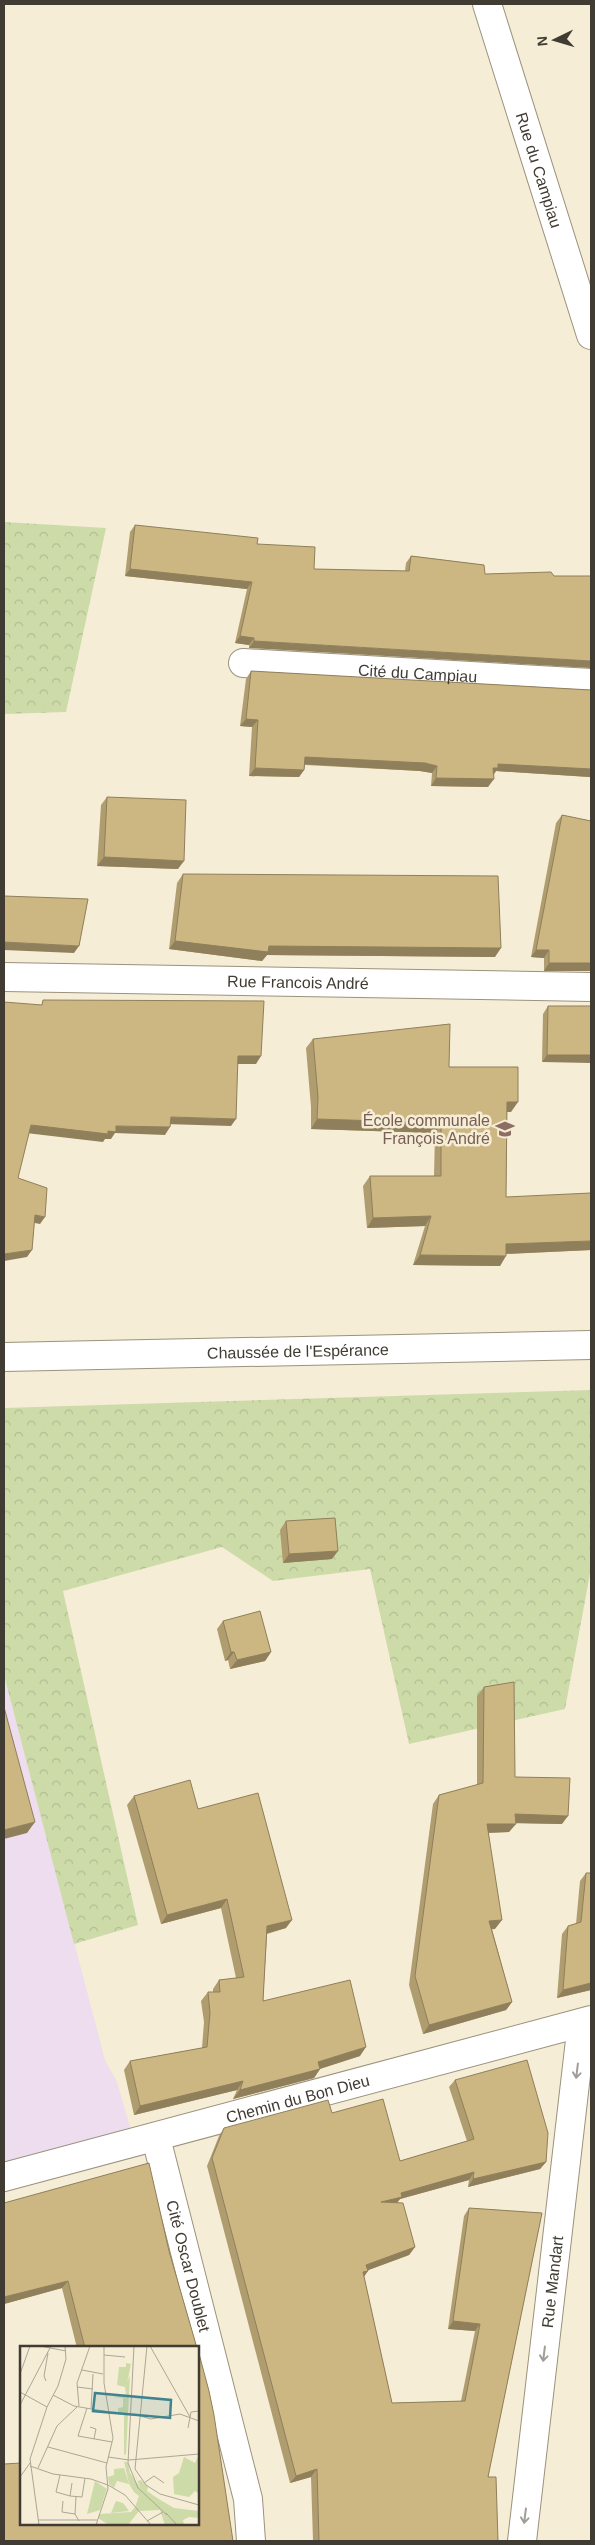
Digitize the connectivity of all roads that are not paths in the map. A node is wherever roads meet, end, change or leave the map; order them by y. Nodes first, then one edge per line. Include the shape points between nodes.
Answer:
1 (486, 4) edge
2 (591, 335) edge
3 (243, 662) dead end
4 (591, 683) edge
5 (4, 977) edge
6 (591, 987) edge
7 (591, 1345) edge
8 (4, 1357) edge
9 (587, 2021) edge
10 (156, 2138) junction
11 (4, 2177) edge
12 (250, 2541) edge
13 (522, 2541) edge

1 - 2 street, Rue du Campiau
3 - 4 street, Cité du Campiau
5 - 6 street, Rue Francois André
7 - 8 street, Chaussée de l'Espérance
9 - 10 street, Chemin du Bon Dieu
9 -> 13 street, Rue Mandart
10 - 11 street, Chemin du Bon Dieu
10 - 12 street, Cité Oscar Doublet via 248,2499

